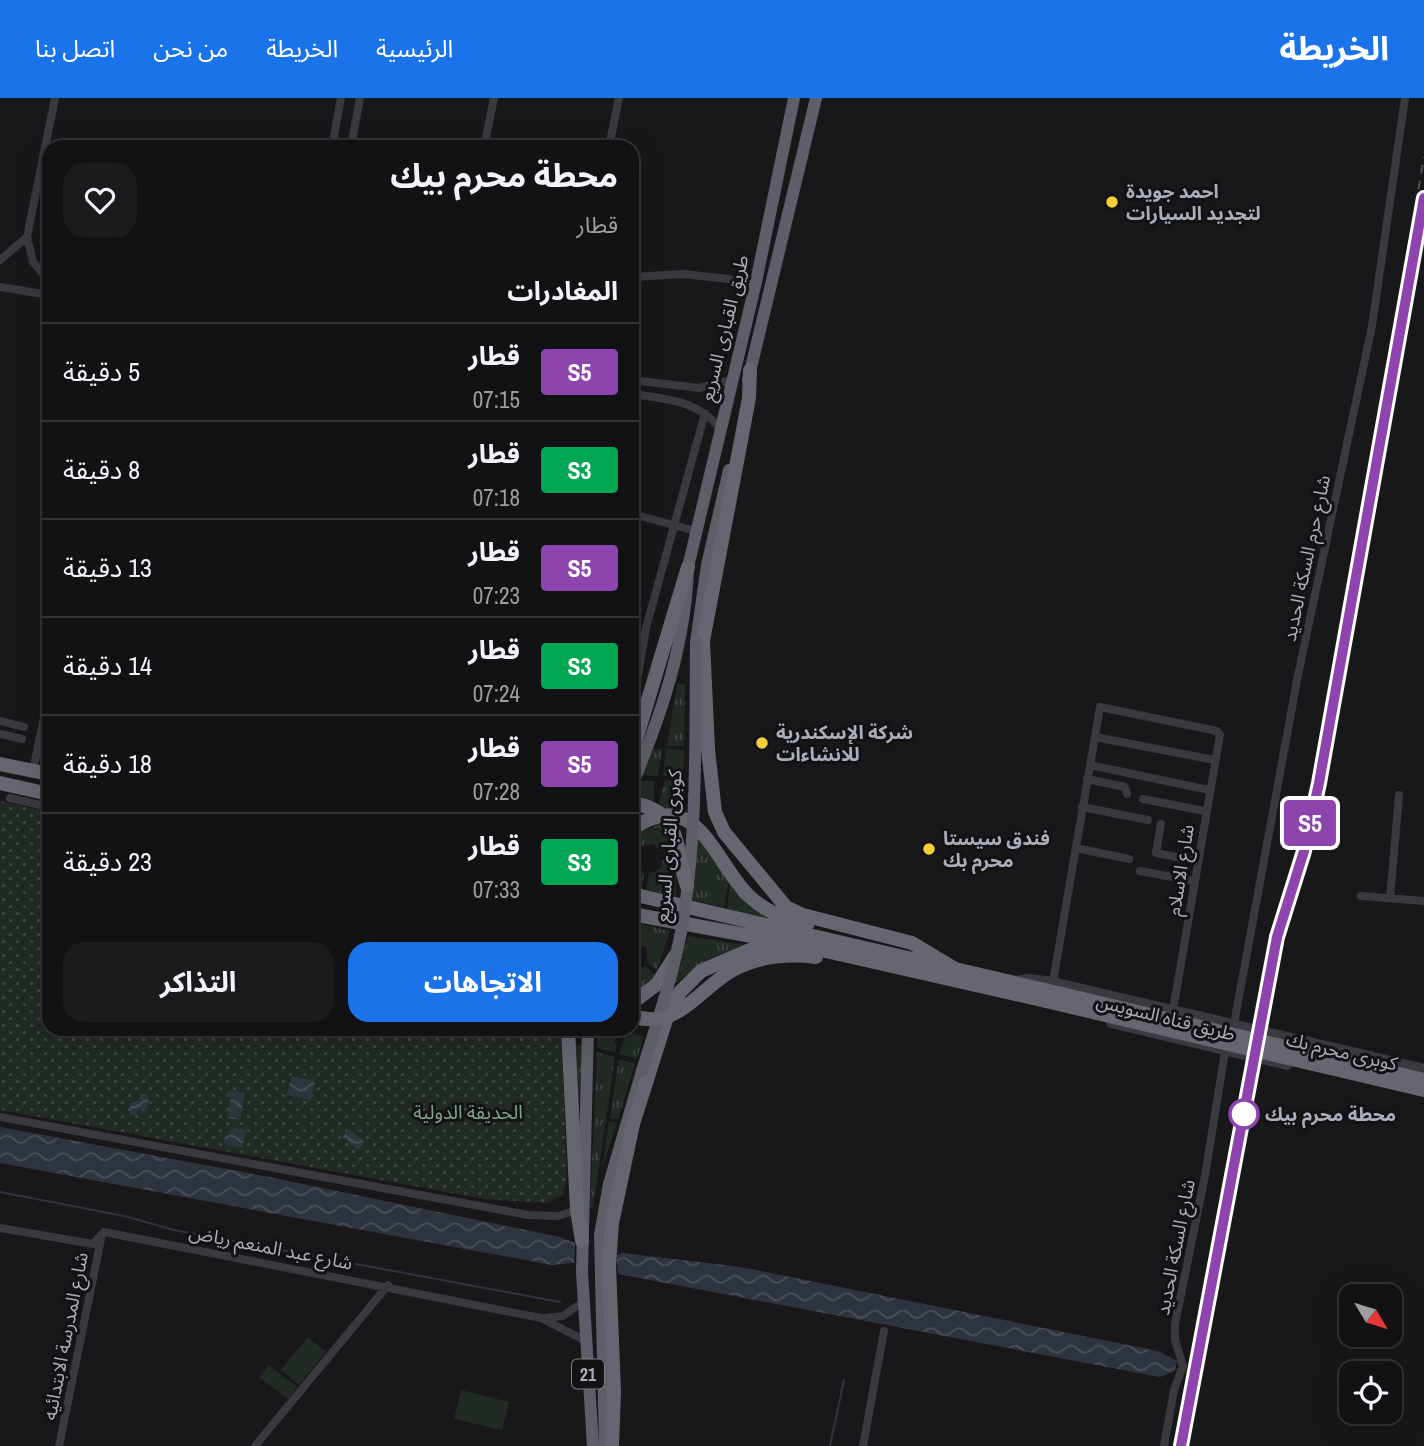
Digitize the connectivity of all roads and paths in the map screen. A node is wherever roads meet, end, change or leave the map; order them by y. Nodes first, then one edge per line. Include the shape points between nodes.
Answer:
1 (55, 98) edge
2 (341, 98) edge
3 (360, 98) edge
4 (494, 98) edge
5 (619, 98) edge
6 (794, 98) edge
7 (817, 98) edge
8 (1405, 98) edge
9 (49, 140) edge
10 (333, 140) edge
11 (352, 140) edge
12 (485, 140) edge
13 (610, 140) edge
14 (42, 175) edge
15 (27, 237) junction
16 (0, 260) edge
17 (42, 272) edge
18 (639, 277) edge
19 (756, 282) junction
20 (0, 287) edge
21 (42, 294) edge
22 (750, 370) junction
23 (732, 380) junction
24 (639, 381) edge
25 (639, 395) edge
26 (705, 413) junction
27 (720, 429) junction
28 (639, 516) edge
29 (675, 526) junction
30 (696, 531) junction
31 (688, 567) junction
32 (639, 666) edge
33 (0, 721) edge
34 (24, 727) dead end
35 (42, 727) edge
36 (639, 730) edge
37 (0, 734) edge
38 (1095, 737) junction
39 (22, 739) dead end
40 (38, 746) junction
41 (42, 747) edge
42 (1215, 760) junction
43 (0, 764) edge
44 (1090, 765) junction
45 (639, 768) edge
46 (33, 771) junction
47 (42, 773) edge
48 (1087, 779) junction
49 (7, 789) edge
50 (1209, 790) junction
51 (42, 793) edge
52 (1127, 794) dead end
53 (1399, 795) dead end
54 (1143, 799) dead end
55 (42, 804) edge
56 (639, 805) edge
57 (1083, 807) junction
58 (1205, 811) junction
59 (1148, 820) dead end
60 (1161, 824) dead end
61 (639, 825) edge
62 (1076, 848) junction
63 (1129, 859) dead end
64 (1197, 861) junction
65 (1140, 871) dead end
66 (1194, 881) junction
67 (687, 886) junction
68 (639, 896) edge
69 (1361, 896) dead end
70 (1390, 898) junction
71 (1424, 901) edge
72 (639, 915) edge
73 (795, 944) junction
74 (676, 955) junction
75 (934, 955) junction
76 (955, 969) junction
77 (930, 975) junction
78 (983, 988) junction
79 (1050, 992) junction
80 (639, 998) edge
81 (1173, 1010) junction
82 (639, 1017) edge
83 (1234, 1024) junction
84 (568, 1036) edge
85 (588, 1036) edge
86 (1225, 1051) junction
87 (1424, 1069) edge
88 (1424, 1080) edge
89 (1424, 1090) edge
90 (1424, 1096) edge
91 (0, 1117) edge
92 (578, 1210) junction
93 (0, 1228) edge
94 (102, 1233) junction
95 (582, 1241) junction
96 (388, 1285) junction
97 (583, 1302) junction
98 (541, 1318) junction
99 (884, 1331) dead end
100 (586, 1341) junction
101 (59, 1446) edge
102 (255, 1446) edge
103 (593, 1446) edge
104 (605, 1446) edge
105 (612, 1446) edge
106 (863, 1446) edge
107 (1164, 1446) edge

1 - 9 street
2 - 10 street
3 - 11 street
4 - 12 street
5 - 13 street
6 - 19 highway, طريق القبارى السريع
7 - 22 highway, طريق القبارى السريع
8 - 83 street, شارع حرم السكة الحديد via 1370,338 1298,675
14 - 15 street
15 - 16 street
15 - 17 street via 33,262
18 - 19 street via 683,274
19 - 23 highway, طريق القبارى السريع
20 - 21 street
22 - 67 highway, كوبرى القبارى السريع, bridge via 699,619
22 - 75 highway via 749,398 704,630 715,812 724,832 786,907 901,939
23 - 24 street via 698,388
23 - 27 highway, طريق القبارى السريع
25 - 26 street via 684,403
26 - 27 street
26 - 29 street
27 - 30 highway, طريق القبارى السريع
28 - 29 street
29 - 30 street
29 - 32 street
30 - 31 highway, طريق القبارى السريع
31 - 36 highway
31 - 45 highway, كوبرى القبارى السريع via 662,710
33 - 34 street
35 - 40 street
37 - 39 street
38 - 42 street
38 - 42 street, شارع الاسلام via 1100,707 1217,731
38 - 44 street
40 - 41 street
40 - 46 street
42 - 50 street, شارع الاسلام
43 - 46 highway
44 - 48 street
44 - 50 street
46 - 47 highway
48 - 52 street via 1125,787
48 - 57 street
49 - 51 highway
49 - 55 street
50 - 58 street, شارع الاسلام
53 - 70 street
54 - 58 street
56 - 67 highway, bridge via 671,826 681,848
57 - 59 street
57 - 62 street
58 - 64 street, شارع الاسلام
60 - 64 street via 1156,853
61 - 75 highway, bridge via 665,817 694,825 758,903 788,920
62 - 63 street
62 - 79 street
64 - 66 street, شارع الاسلام
65 - 66 street
66 - 81 street, شارع الاسلام
67 - 74 highway, كوبرى القبارى السريع, bridge
68 - 76 highway, طريق قناه السويس
69 - 70 street
70 - 71 street
72 - 73 highway, طريق قناه السويس
73 - 77 highway, طريق قناه السويس
73 - 105 highway via 750,950 714,963 689,980 669,1013 633,1124 612,1223
74 - 80 highway via 657,984
74 - 104 highway, كوبرى القبارى السريع, bridge via 610,1184 600,1236
75 - 76 highway
76 - 79 highway, طريق قناه السويس
77 - 78 highway, طريق قناه السويس
77 - 82 highway, bridge via 892,975 816,957 777,956 752,962 718,980 676,1014 658,1020
78 - 79 highway, طريق قناه السويس
78 - 86 street, طريق قناه السويس via 1005,999
79 - 81 street, طريق قناه السويس
79 - 88 highway, كوبرى محرم بك, bridge
79 - 89 highway, كوبرى محرم بك, bridge
81 - 83 street, طريق قناه السويس
83 - 87 street, طريق قناه السويس
84 - 92 highway
85 - 95 highway
86 - 90 street, طريق قناه السويس
86 - 107 street, شارع السكة الحديد via 1175,1324 1184,1366 1174,1390
91 - 92 street via 528,1215 558,1216
92 - 95 highway
93 - 94 street, شارع عبد المنعم رياض via 93,1244
94 - 96 street, شارع عبد المنعم رياض
94 - 101 street, شارع المدرسة الابتدائيه
95 - 97 highway
96 - 98 street, شارع عبد المنعم رياض
96 - 102 street
97 - 98 street, شارع عبد المنعم رياض via 563,1316
97 - 100 highway, 21
98 - 100 street, شارع عبد المنعم رياض
99 - 106 street
100 - 103 highway, 21

